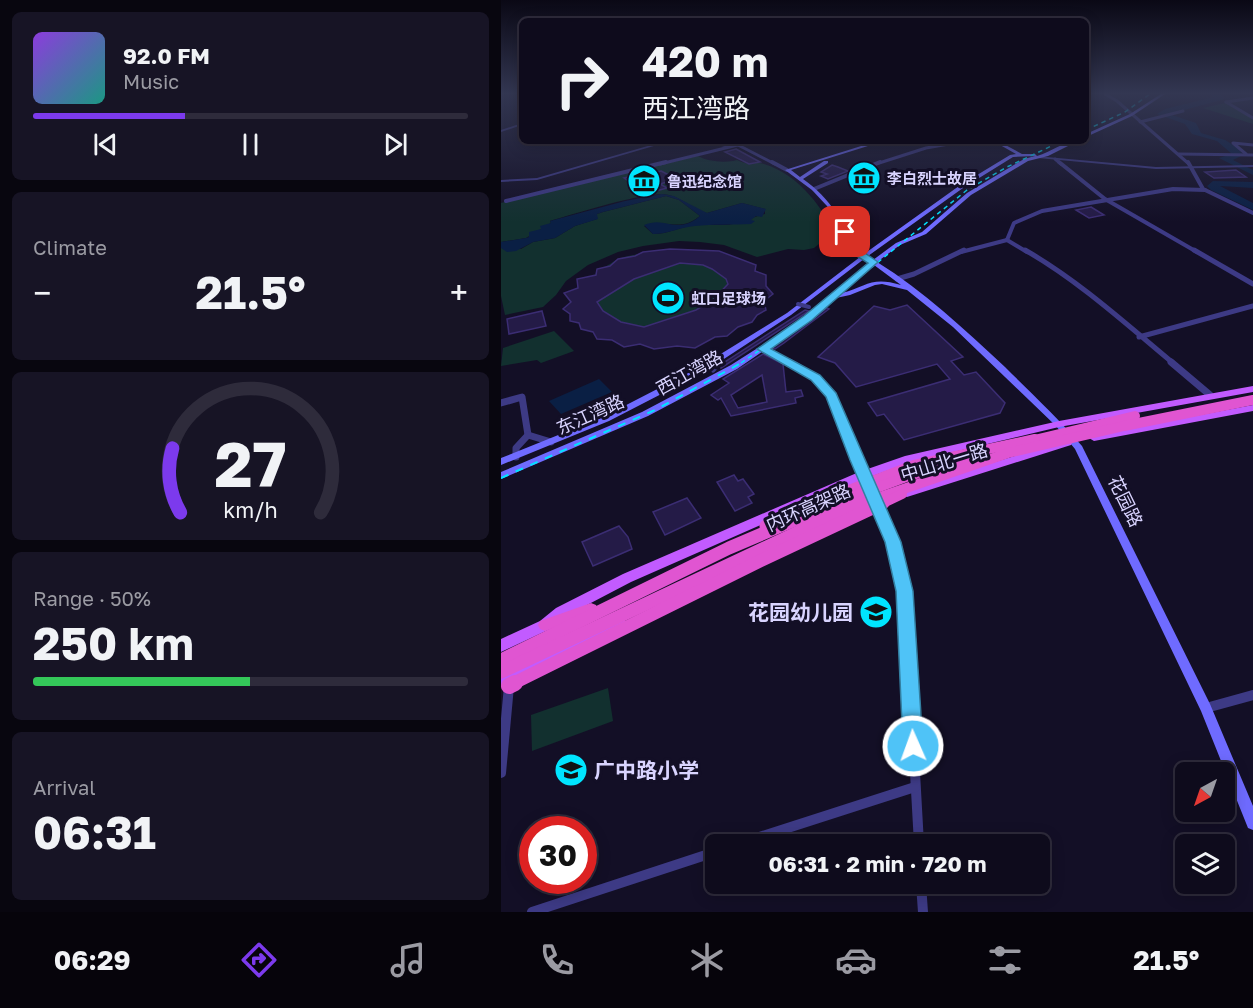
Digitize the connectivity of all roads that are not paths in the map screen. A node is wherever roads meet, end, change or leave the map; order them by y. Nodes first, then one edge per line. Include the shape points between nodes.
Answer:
1 (1158, 137) edge
2 (658, 144) edge
3 (718, 144) edge
4 (742, 144) edge
5 (872, 144) edge
6 (949, 144) edge
7 (1000, 144) edge
8 (1062, 144) edge
9 (1068, 144) edge
10 (738, 145) junction
11 (1253, 145) edge
12 (729, 147) junction
13 (844, 152) junction
14 (1179, 153) junction
15 (1245, 154) junction
16 (1016, 155) junction
17 (1040, 155) junction
18 (1253, 155) edge
19 (1055, 159) junction
20 (817, 161) junction
21 (825, 163) junction
22 (1253, 166) edge
23 (1013, 167) junction
24 (1193, 168) junction
25 (787, 170) junction
26 (801, 178) junction
27 (501, 181) edge
28 (814, 189) junction
29 (1205, 190) junction
30 (1105, 199) junction
31 (506, 201) dead end
32 (1253, 213) edge
33 (1007, 240) junction
34 (863, 257) junction
35 (874, 262) junction
36 (897, 279) junction
37 (1253, 284) edge
38 (911, 290) junction
39 (834, 297) junction
40 (798, 304) dead end
41 (1253, 306) edge
42 (809, 307) dead end
43 (1139, 337) junction
44 (763, 349) junction
45 (1253, 389) edge
46 (1253, 393) edge
47 (1210, 395) junction
48 (1253, 400) edge
49 (501, 403) edge
50 (1253, 408) edge
51 (1059, 424) junction
52 (528, 435) junction
53 (1044, 437) junction
54 (1074, 441) junction
55 (551, 442) junction
56 (516, 457) junction
57 (501, 462) edge
58 (501, 468) edge
59 (951, 471) junction
60 (863, 475) junction
61 (501, 476) edge
62 (876, 502) junction
63 (545, 625) junction
64 (501, 646) edge
65 (501, 660) edge
66 (501, 672) edge
67 (504, 685) edge
68 (1253, 696) edge
69 (1206, 708) junction
70 (501, 774) edge
71 (915, 787) junction
72 (1253, 823) edge
73 (769, 834) edge
74 (918, 834) edge
75 (705, 855) edge
76 (922, 894) edge
77 (532, 912) edge
78 (923, 912) edge

1 - 14 street
2 - 27 street via 537,179
3 - 12 street
4 - 10 street
5 - 13 main road
6 - 28 street via 884,160
7 - 16 main road
8 - 17 main road
9 - 17 main road
10 - 12 street
10 - 25 street
11 - 15 street via 1233,143
12 - 31 street
13 - 20 main road
13 - 21 main road
14 - 15 street
14 - 24 street
15 - 18 street
16 - 17 main road
16 - 23 main road
16 - 34 main road, 东江湾路 via 961,187
17 - 19 street
17 - 23 main road
19 - 24 street
19 - 30 street
20 - 21 main road
20 - 25 main road
21 - 26 main road
22 - 24 street
23 - 35 main road via 956,204 923,234 898,244
24 - 29 street
25 - 26 main road
26 - 28 main road
28 - 34 main road
29 - 30 street via 1173,189
29 - 32 street
30 - 33 street via 1023,217 1011,226
30 - 37 street
33 - 36 street via 966,249
33 - 43 street via 1084,288
34 - 35 main road, 花园路
34 - 55 main road, 东江湾路 via 789,314 701,370 606,419
34 - 58 main road, 东江湾路 via 856,270 806,309 703,375 636,410
35 - 36 main road, 花园路
35 - 39 main road, 西江湾路
36 - 38 main road, 花园路
38 - 39 main road via 878,281
38 - 51 main road, 花园路 via 968,335
39 - 44 main road, 西江湾路
40 - 42 street, bridge
41 - 43 street
43 - 47 street
44 - 60 street via 823,384 835,403
44 - 61 main road, 西江湾路 via 645,414
45 - 47 main road, 中山北一路
46 - 53 highway, 内环高架路, bridge
47 - 51 main road, 中山北一路
48 - 59 highway, 内环高架路, bridge via 1008,453
49 - 52 street via 522,398
50 - 54 main road, 中山北一路
51 - 54 main road, 花园路
51 - 60 main road, 中山北一路 via 909,459
52 - 55 street
52 - 56 street via 516,448
53 - 63 highway, bridge via 914,465 826,497 591,609
53 - 65 highway, 内环高架路, bridge via 859,493
54 - 62 main road, 中山北一路
54 - 69 main road, 花园路
55 - 56 main road, 东江湾路
56 - 57 main road, 东江湾路
59 - 66 highway, 内环高架路, bridge via 856,505
59 - 67 highway, bridge
60 - 62 street
60 - 63 main road, 中山北一路 via 627,578 561,612
62 - 67 main road, 中山北一路
62 - 71 street via 893,542 905,591
63 - 64 main road, 中山北一路
67 - 70 street
68 - 69 street
69 - 72 main road, 花园路
71 - 73 street
71 - 74 street
75 - 77 street
76 - 78 street

